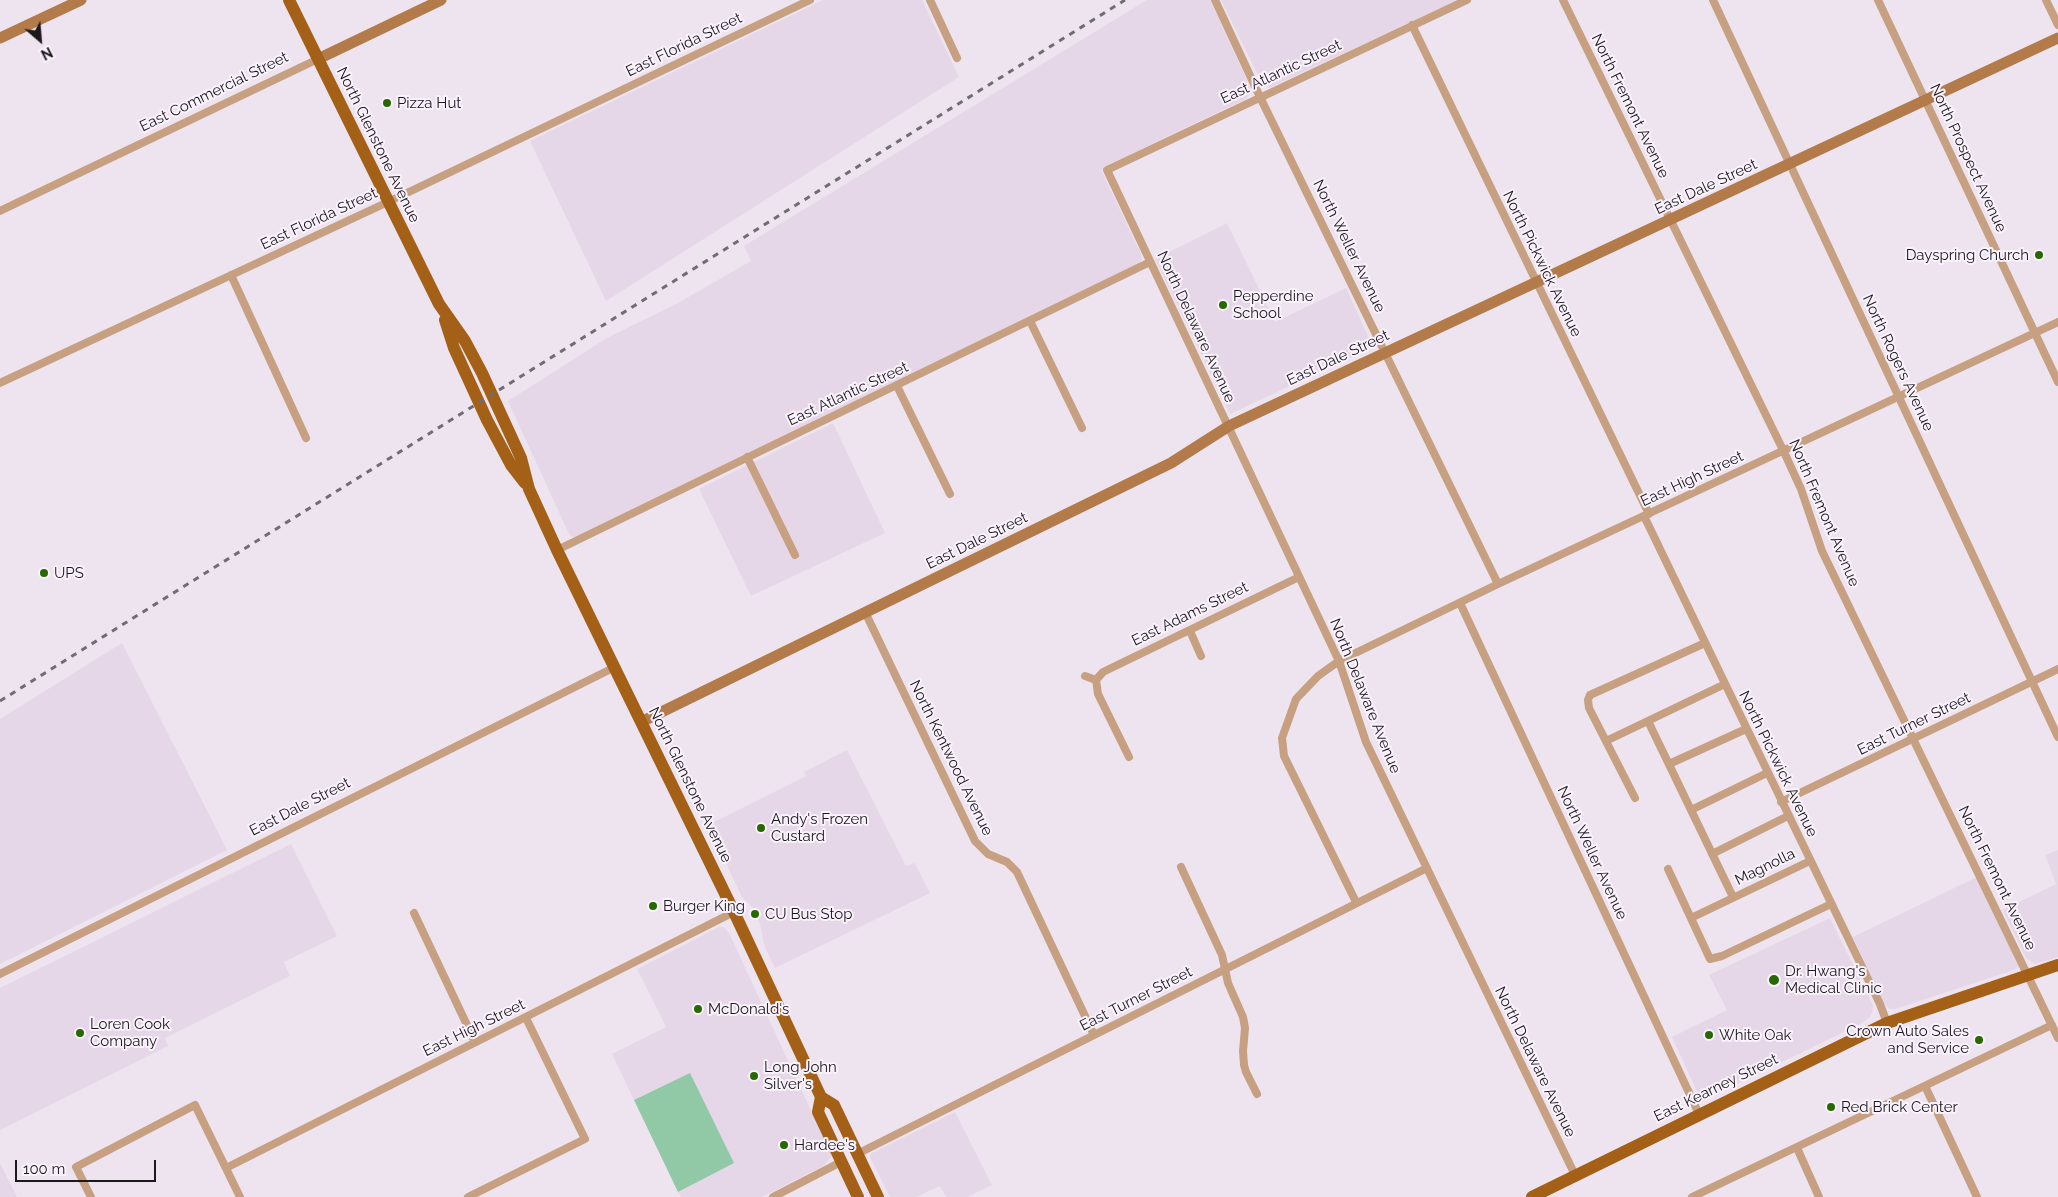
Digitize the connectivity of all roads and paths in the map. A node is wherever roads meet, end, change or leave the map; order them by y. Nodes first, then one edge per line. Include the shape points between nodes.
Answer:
1 (81, 0) edge
2 (290, 0) edge
3 (441, 0) edge
4 (810, 0) edge
5 (930, 0) edge
6 (1215, 0) edge
7 (1467, 0) edge
8 (1563, 0) edge
9 (1713, 0) edge
10 (1878, 0) edge
11 (2046, 0) edge
12 (2058, 24) edge
13 (1412, 25) junction
14 (0, 38) edge
15 (2058, 38) edge
16 (957, 58) dead end
17 (318, 59) junction
18 (1260, 97) junction
19 (1925, 101) junction
20 (1789, 165) junction
21 (1107, 170) joint
22 (388, 202) junction
23 (0, 211) edge
24 (1670, 220) junction
25 (1150, 262) junction
26 (231, 275) junction
27 (1536, 283) junction
28 (1030, 321) junction
29 (2058, 322) edge
30 (2035, 333) junction
31 (1386, 352) junction
32 (2058, 382) edge
33 (0, 383) edge
34 (896, 386) junction
35 (1898, 397) junction
36 (1228, 426) junction
37 (1082, 428) dead end
38 (306, 438) dead end
39 (1784, 452) junction
40 (747, 457) junction
41 (950, 494) dead end
42 (1647, 515) junction
43 (557, 550) junction
44 (796, 555) dead end
45 (1298, 576) junction
46 (1498, 584) junction
47 (1460, 603) junction
48 (865, 612) junction
49 (1190, 631) junction
50 (1705, 643) junction
51 (1201, 656) dead end
52 (1338, 661) junction
53 (614, 668) junction
54 (2058, 670) edge
55 (1085, 676) dead end
56 (1096, 680) junction
57 (2032, 681) junction
58 (1725, 684) junction
59 (1648, 721) junction
60 (641, 722) junction
61 (1746, 729) junction
62 (2058, 737) edge
63 (1914, 739) junction
64 (1606, 741) junction
65 (1129, 756) dead end
66 (1669, 764) junction
67 (1768, 773) junction
68 (1635, 798) dead end
69 (1782, 802) junction
70 (1691, 810) junction
71 (1788, 816) junction
72 (1712, 854) junction
73 (1810, 860) junction
74 (1181, 867) dead end
75 (1426, 868) junction
76 (1668, 869) dead end
77 (1733, 897) junction
78 (1356, 902) junction
79 (1831, 904) junction
80 (414, 912) dead end
81 (734, 912) junction
82 (1690, 918) junction
83 (2058, 965) edge
84 (1225, 969) junction
85 (0, 974) edge
86 (2028, 976) junction
87 (526, 1018) junction
88 (1887, 1023) junction
89 (2052, 1025) junction
90 (1094, 1035) junction
91 (2058, 1038) edge
92 (475, 1042) junction
93 (1925, 1086) junction
94 (1257, 1094) dead end
95 (821, 1096) junction
96 (818, 1112) junction
97 (1699, 1114) junction
98 (1797, 1148) junction
99 (857, 1154) junction
100 (841, 1162) junction
101 (226, 1168) junction
102 (1575, 1175) junction
103 (91, 1197) edge
104 (240, 1197) edge
105 (468, 1197) edge
106 (773, 1197) edge
107 (858, 1197) edge
108 (868, 1197) edge
109 (878, 1197) edge
110 (1532, 1197) edge
111 (1692, 1197) edge
112 (1820, 1197) edge
113 (1977, 1197) edge

1 - 14 street
2 - 17 main road, North Glenstone Avenue
3 - 17 street, East Commercial Street
4 - 22 street, East Florida Street
5 - 16 street
6 - 18 street, North Weller Avenue
7 - 13 street, East Atlantic Street
8 - 24 street, North Fremont Avenue
9 - 20 street, North Rogers Avenue
10 - 19 street, North Prospect Avenue
11 - 12 street
13 - 18 street, East Atlantic Street
13 - 27 street, North Pickwick Avenue
15 - 19 street, East Dale Street
17 - 22 main road, North Glenstone Avenue
17 - 23 street, East Commercial Street
18 - 21 street, East Atlantic Street
18 - 31 street, North Weller Avenue
19 - 20 street, East Dale Street
19 - 30 street, North Prospect Avenue
20 - 24 street, East Dale Street
20 - 35 street, North Rogers Avenue
21 - 25 street, North Delaware Avenue
22 - 26 street, East Florida Street
22 - 43 main road, North Glenstone Avenue via 439,304 454,348 483,412 511,465 529,489
24 - 27 street, East Dale Street
24 - 39 street, North Fremont Avenue
25 - 28 street, East Atlantic Street
25 - 36 street, North Delaware Avenue
26 - 33 street, East Florida Street
26 - 38 street
27 - 31 street, East Dale Street
27 - 42 street, North Pickwick Avenue
28 - 34 street, East Atlantic Street
28 - 37 street
29 - 30 street, East High Street
30 - 32 street, North Prospect Avenue
30 - 35 street, East High Street
31 - 36 street, East Dale Street
31 - 46 street, North Weller Avenue
34 - 40 street, East Atlantic Street
34 - 41 street
35 - 39 street, East High Street
35 - 57 street, North Rogers Avenue
36 - 45 street, North Delaware Avenue
36 - 48 street, East Dale Street via 1172,463
39 - 42 street, East High Street
39 - 63 street, North Fremont Avenue via 1801,489 1822,551
40 - 43 street, East Atlantic Street
40 - 44 street
42 - 46 street, East High Street
42 - 50 street, North Pickwick Avenue
43 - 53 main road, North Glenstone Avenue
45 - 49 street, East Adams Street
45 - 52 street, North Delaware Avenue
46 - 47 street, East High Street
47 - 52 street, East High Street
47 - 97 street, North Weller Avenue
48 - 60 street, East Dale Street
48 - 90 street, North Kentwood Avenue via 975,840 988,854 1006,862 1016,872
49 - 51 street
49 - 56 street, East Adams Street via 1103,672
50 - 58 street, North Pickwick Avenue
50 - 64 street via 1590,695 1589,708
52 - 75 street, North Delaware Avenue via 1366,742
52 - 78 street, East High Street via 1296,699 1282,738 1284,756 1295,781
53 - 60 main road, North Glenstone Avenue
53 - 85 street, East Dale Street
54 - 57 street, East Turner Street
55 - 56 street
56 - 65 street via 1098,694
57 - 62 street, North Rogers Avenue
57 - 63 street, East Turner Street
58 - 59 street
58 - 61 street, North Pickwick Avenue
59 - 64 street
59 - 66 street
60 - 81 main road, North Glenstone Avenue
61 - 66 street
61 - 67 street, North Pickwick Avenue
63 - 69 street, East Turner Street
63 - 86 street, North Fremont Avenue
64 - 68 street
66 - 70 street
67 - 69 street, North Pickwick Avenue
67 - 70 street
69 - 71 street, North Pickwick Avenue
70 - 72 street
71 - 72 street
71 - 73 street, North Pickwick Avenue
72 - 77 street
73 - 77 street, Magnolla
73 - 79 street, North Pickwick Avenue
74 - 84 street via 1222,955
75 - 78 street, East Turner Street
75 - 102 street, North Delaware Avenue
76 - 82 street
77 - 82 street, Magnolla
78 - 84 street, East Turner Street
79 - 82 street via 1715,959 1707,954
79 - 88 street, North Pickwick Avenue
80 - 92 street
81 - 87 street, East High Street
81 - 95 main road, North Glenstone Avenue
83 - 86 main road, East Kearney Street
84 - 90 street, East Turner Street
84 - 94 street via 1244,1022 1246,1072
86 - 88 main road, East Kearney Street
86 - 89 street, North Fremont Avenue
87 - 92 street, East High Street
87 - 105 street via 585,1139
88 - 97 main road, East Kearney Street
89 - 91 street, North Fremont Avenue
89 - 93 street
90 - 99 street, East Turner Street
92 - 101 street, East High Street
93 - 98 street
93 - 113 street
95 - 96 main road
95 - 99 main road, North Glenstone Avenue via 834,1105
96 - 99 main road via 831,1119 848,1150
96 - 100 main road
97 - 102 main road, East Kearney Street
98 - 111 street
98 - 112 street
99 - 109 main road, North Glenstone Avenue
100 - 106 street
100 - 107 main road
100 - 108 main road via 854,1169
101 - 103 street via 195,1105 76,1167
101 - 104 street
102 - 110 main road, East Kearney Street

